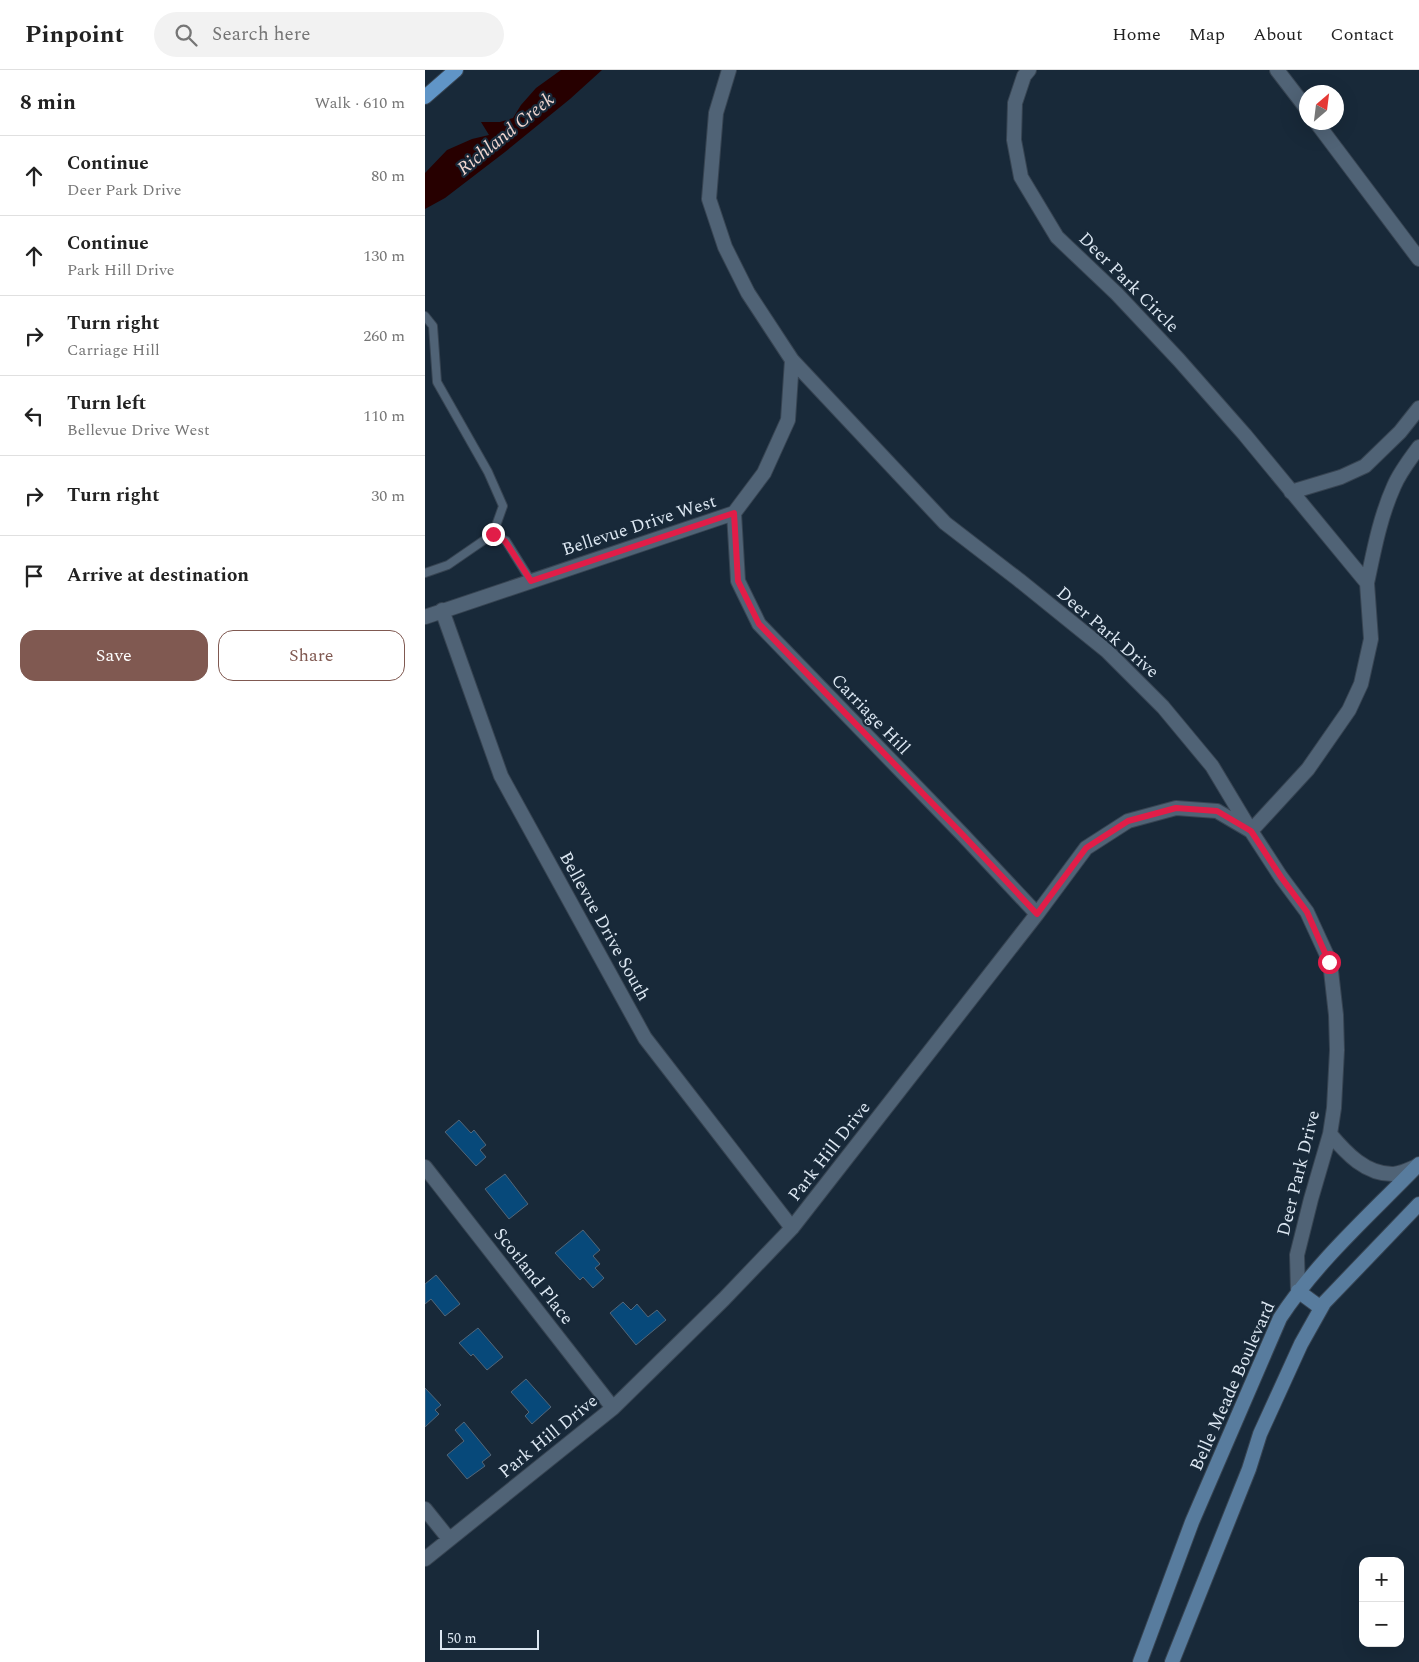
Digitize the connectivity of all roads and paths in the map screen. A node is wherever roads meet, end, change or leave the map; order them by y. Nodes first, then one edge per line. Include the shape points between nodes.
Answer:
1 (456, 70) edge
2 (729, 70) edge
3 (1029, 70) edge
4 (1277, 70) edge
5 (425, 97) edge
6 (1299, 99) edge
7 (1322, 130) edge
8 (1418, 255) edge
9 (425, 316) edge
10 (792, 360) junction
11 (1419, 408) edge
12 (1419, 447) edge
13 (1291, 492) junction
14 (734, 513) junction
15 (493, 534) junction
16 (425, 573) edge
17 (531, 581) junction
18 (1367, 583) junction
19 (442, 610) junction
20 (425, 617) edge
21 (1251, 831) junction
22 (1037, 914) junction
23 (1329, 1134) junction
24 (1418, 1166) edge
25 (425, 1167) edge
26 (1419, 1204) edge
27 (792, 1228) junction
28 (1299, 1291) junction
29 (1321, 1308) junction
30 (613, 1408) junction
31 (425, 1509) edge
32 (449, 1539) junction
33 (425, 1559) edge
34 (1140, 1662) edge
35 (1172, 1662) edge

1 - 5 main road
2 - 10 street, Deer Park Drive via 716,113 709,199 725,247 748,293
3 - 13 street, Deer Park Circle via 1015,103 1014,140 1021,177 1057,237 1179,360
4 - 6 street
7 - 8 street
9 - 15 lane via 433,326 437,382 488,472 503,506
10 - 14 street, Bellevue Drive West via 788,420 764,473
10 - 21 street, Deer Park Drive via 945,523 1107,651 1163,707 1212,766
11 - 13 street via 1365,466
12 - 18 street via 1394,486 1379,530
13 - 18 street, Deer Park Circle
14 - 17 street, Bellevue Drive West
14 - 22 street, Carriage Hill via 738,581 759,624
15 - 16 lane via 448,564
15 - 17 lane via 505,541
17 - 19 street, Bellevue Drive West
18 - 21 street via 1371,639 1361,684 1349,710 1308,768
19 - 20 street, Bellevue Drive West
19 - 27 street, Bellevue Drive South via 501,776 645,1038
21 - 22 street, Park Hill Drive via 1217,811 1176,808 1128,821 1086,848
21 - 23 street, Deer Park Drive via 1307,912 1329,962 1337,1050 1334,1108
22 - 27 street, Park Hill Drive
23 - 24 street via 1355,1161 1379,1172 1394,1174
23 - 28 street, Deer Park Drive via 1299,1243
24 - 28 main road, Belle Meade Boulevard
25 - 30 street, Scotland Place
26 - 29 main road
27 - 30 street, Park Hill Drive
28 - 29 main road
28 - 34 main road, Belle Meade Boulevard via 1280,1318 1216,1465
29 - 35 main road via 1260,1434
30 - 32 street, Park Hill Drive
31 - 32 street
32 - 33 street, Park Hill Drive

